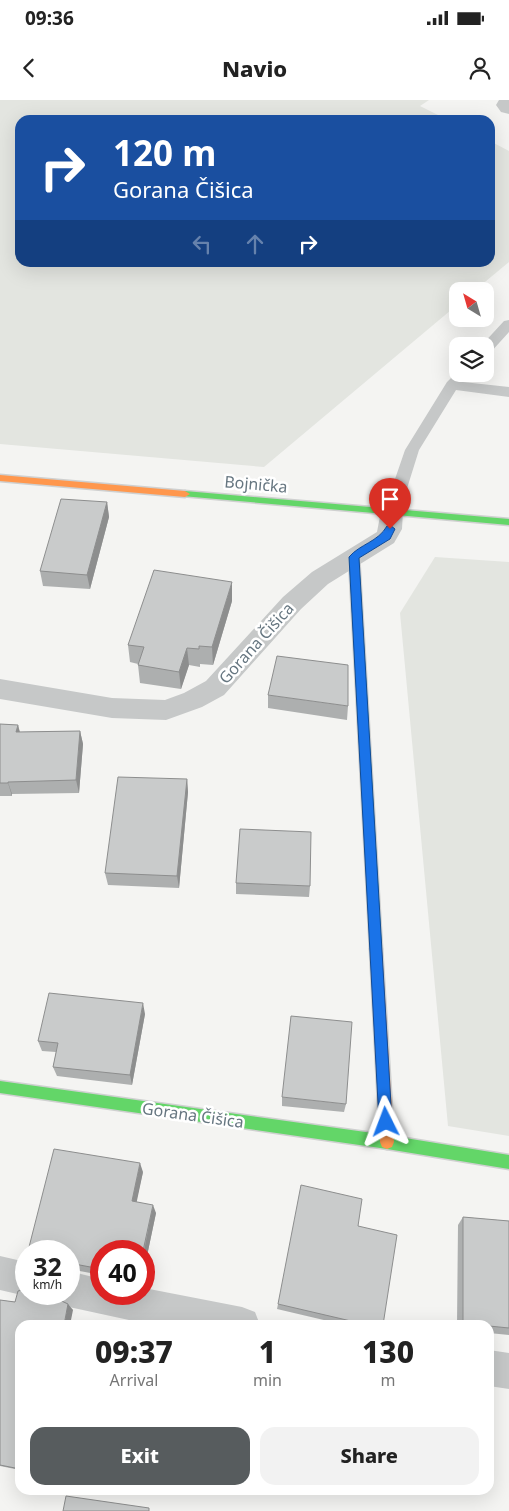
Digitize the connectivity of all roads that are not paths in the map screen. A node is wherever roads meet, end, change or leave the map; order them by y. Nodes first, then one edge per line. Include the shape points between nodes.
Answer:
1 (505, 100) edge
2 (509, 111) edge
3 (509, 324) edge
4 (494, 340) edge
5 (455, 382) edge
6 (452, 385) junction
7 (509, 392) edge
8 (0, 478) edge
9 (392, 511) junction
10 (509, 522) edge
11 (354, 557) junction
12 (0, 689) edge
13 (0, 1087) edge
14 (387, 1142) junction
15 (509, 1162) edge
16 (0, 1273) edge
17 (15, 1276) edge
18 (80, 1291) edge
19 (214, 1320) edge
20 (494, 1369) edge
21 (509, 1371) edge

1 - 2 lane via 502,104
3 - 4 lane
5 - 6 lane
6 - 7 lane
6 - 9 lane via 412,450
8 - 9 street, Bojnička
9 - 10 street, Bojnička
9 - 11 street, Gorana Čišica via 386,536
11 - 12 street, Gorana Čišica via 320,578 292,603 215,688 193,700 166,710 112,708
11 - 14 street
13 - 14 street, Gorana Čišica
14 - 15 street, Gorana Čišica
16 - 17 street
18 - 19 street
20 - 21 street

